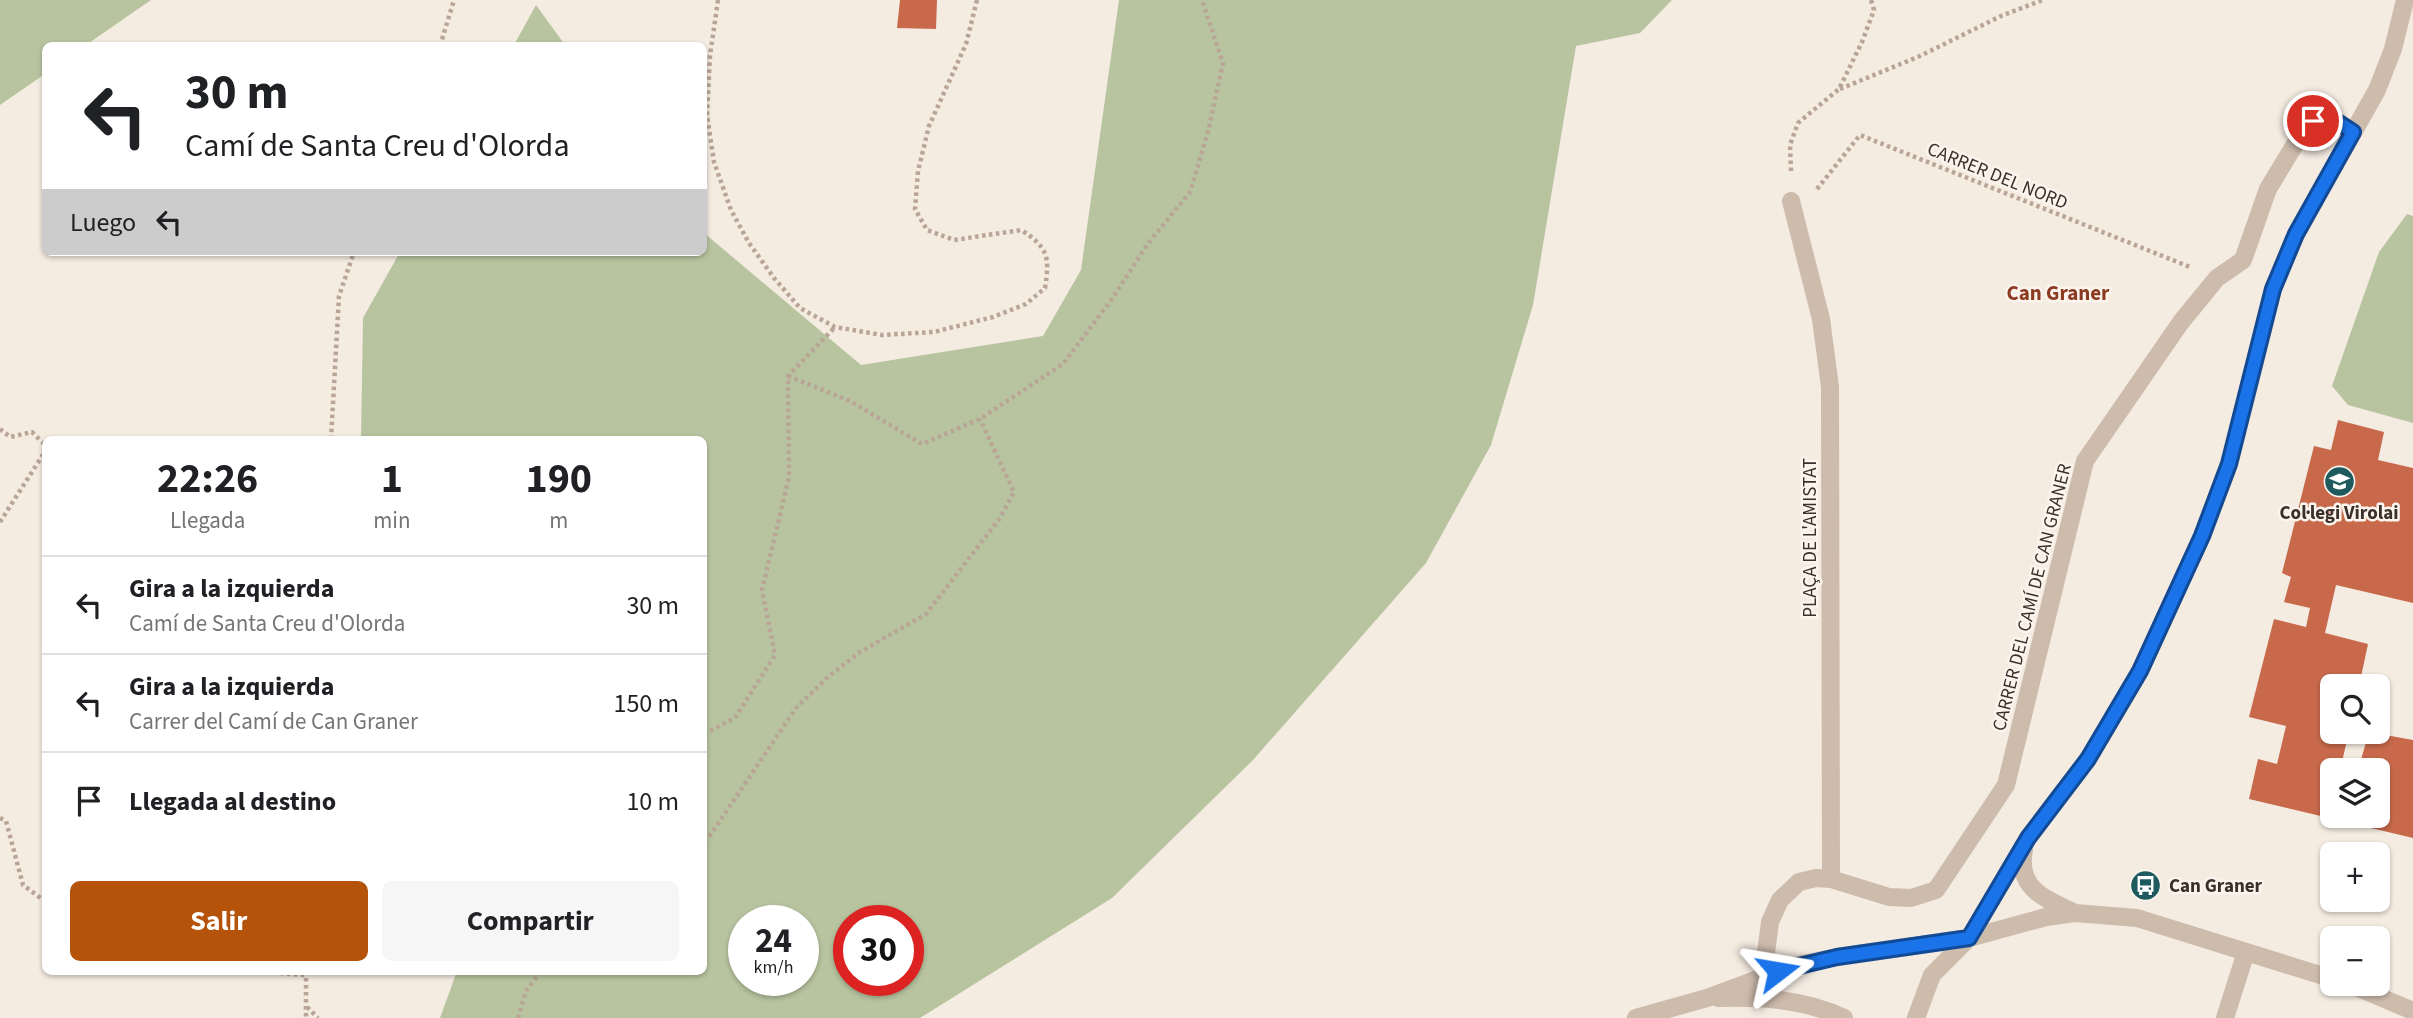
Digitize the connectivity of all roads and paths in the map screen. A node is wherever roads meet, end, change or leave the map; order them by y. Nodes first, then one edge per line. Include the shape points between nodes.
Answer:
1 (454, 0) edge
2 (718, 0) edge
3 (977, 0) edge
4 (1202, 0) edge
5 (1871, 0) edge
6 (2043, 0) edge
7 (2405, 0) edge
8 (441, 42) edge
9 (1839, 89) junction
10 (2353, 132) junction
11 (1791, 201) junction
12 (353, 256) edge
13 (2217, 278) junction
14 (835, 327) junction
15 (788, 376) junction
16 (980, 419) junction
17 (0, 429) edge
18 (331, 436) edge
19 (42, 443) edge
20 (42, 454) edge
21 (0, 522) edge
22 (707, 732) edge
23 (0, 818) edge
24 (2028, 838) junction
25 (707, 839) edge
26 (1831, 879) junction
27 (42, 899) edge
28 (2075, 913) junction
29 (1969, 938) junction
30 (2246, 951) junction
31 (305, 975) edge
32 (538, 975) edge
33 (2320, 975) edge
34 (1763, 976) junction
35 (2377, 996) edge
36 (1707, 998) junction
37 (307, 1007) junction
38 (2413, 1011) edge
39 (306, 1018) edge
40 (318, 1018) edge
41 (518, 1018) edge
42 (1636, 1018) edge
43 (1844, 1018) edge
44 (1916, 1018) edge
45 (2225, 1018) edge

1 - 8 path
2 - 14 path via 707,115 714,162 731,210 749,243 800,308
3 - 14 path via 966,44 929,126 915,209 927,230 954,240 1021,230 1038,240 1049,261 1045,288 1026,304 934,332 882,335
4 - 16 path via 1223,63 1190,192 1063,363
5 - 9 path via 1874,10
6 - 9 path
7 - 10 street via 2381,80
9 - 11 path via 1798,123 1790,145
10 - 13 street, CARRER DEL CAMÍ DE CAN GRANER via 2333,119 2313,121 2268,189 2243,260
10 - 24 street via 2296,234 2273,289 2229,464 2181,582 2140,671 2088,759
11 - 13 path, CARRER DEL NORD via 1820,188 1860,135
11 - 26 street, PLAÇA DE L'AMISTAT via 1821,319 1830,387
12 - 18 path via 339,296
13 - 26 street, CARRER DEL CAMÍ DE CAN GRANER via 2085,461 2006,785 1936,890 1911,898 1889,897
14 - 15 path
15 - 16 path via 850,401 922,444
15 - 22 path via 789,477 762,590 775,655 735,718
16 - 25 path via 1014,492 1000,518 926,614 860,652 796,708
17 - 19 path via 10,437 32,432
20 - 21 path
23 - 27 path via 6,821 23,885
24 - 28 street via 2023,872 2033,889
24 - 29 street
26 - 34 street, CARRER DEL CAMÍ DE CAN GRANER via 1798,882 1780,900 1770,922
28 - 29 street
28 - 30 street via 2137,918
29 - 34 street via 1837,957
29 - 44 street via 1932,975
30 - 33 street
30 - 45 street
31 - 37 path
32 - 41 path via 526,991
34 - 36 street
35 - 38 street
36 - 42 street
36 - 43 street via 1792,1001
37 - 39 path
37 - 40 path

